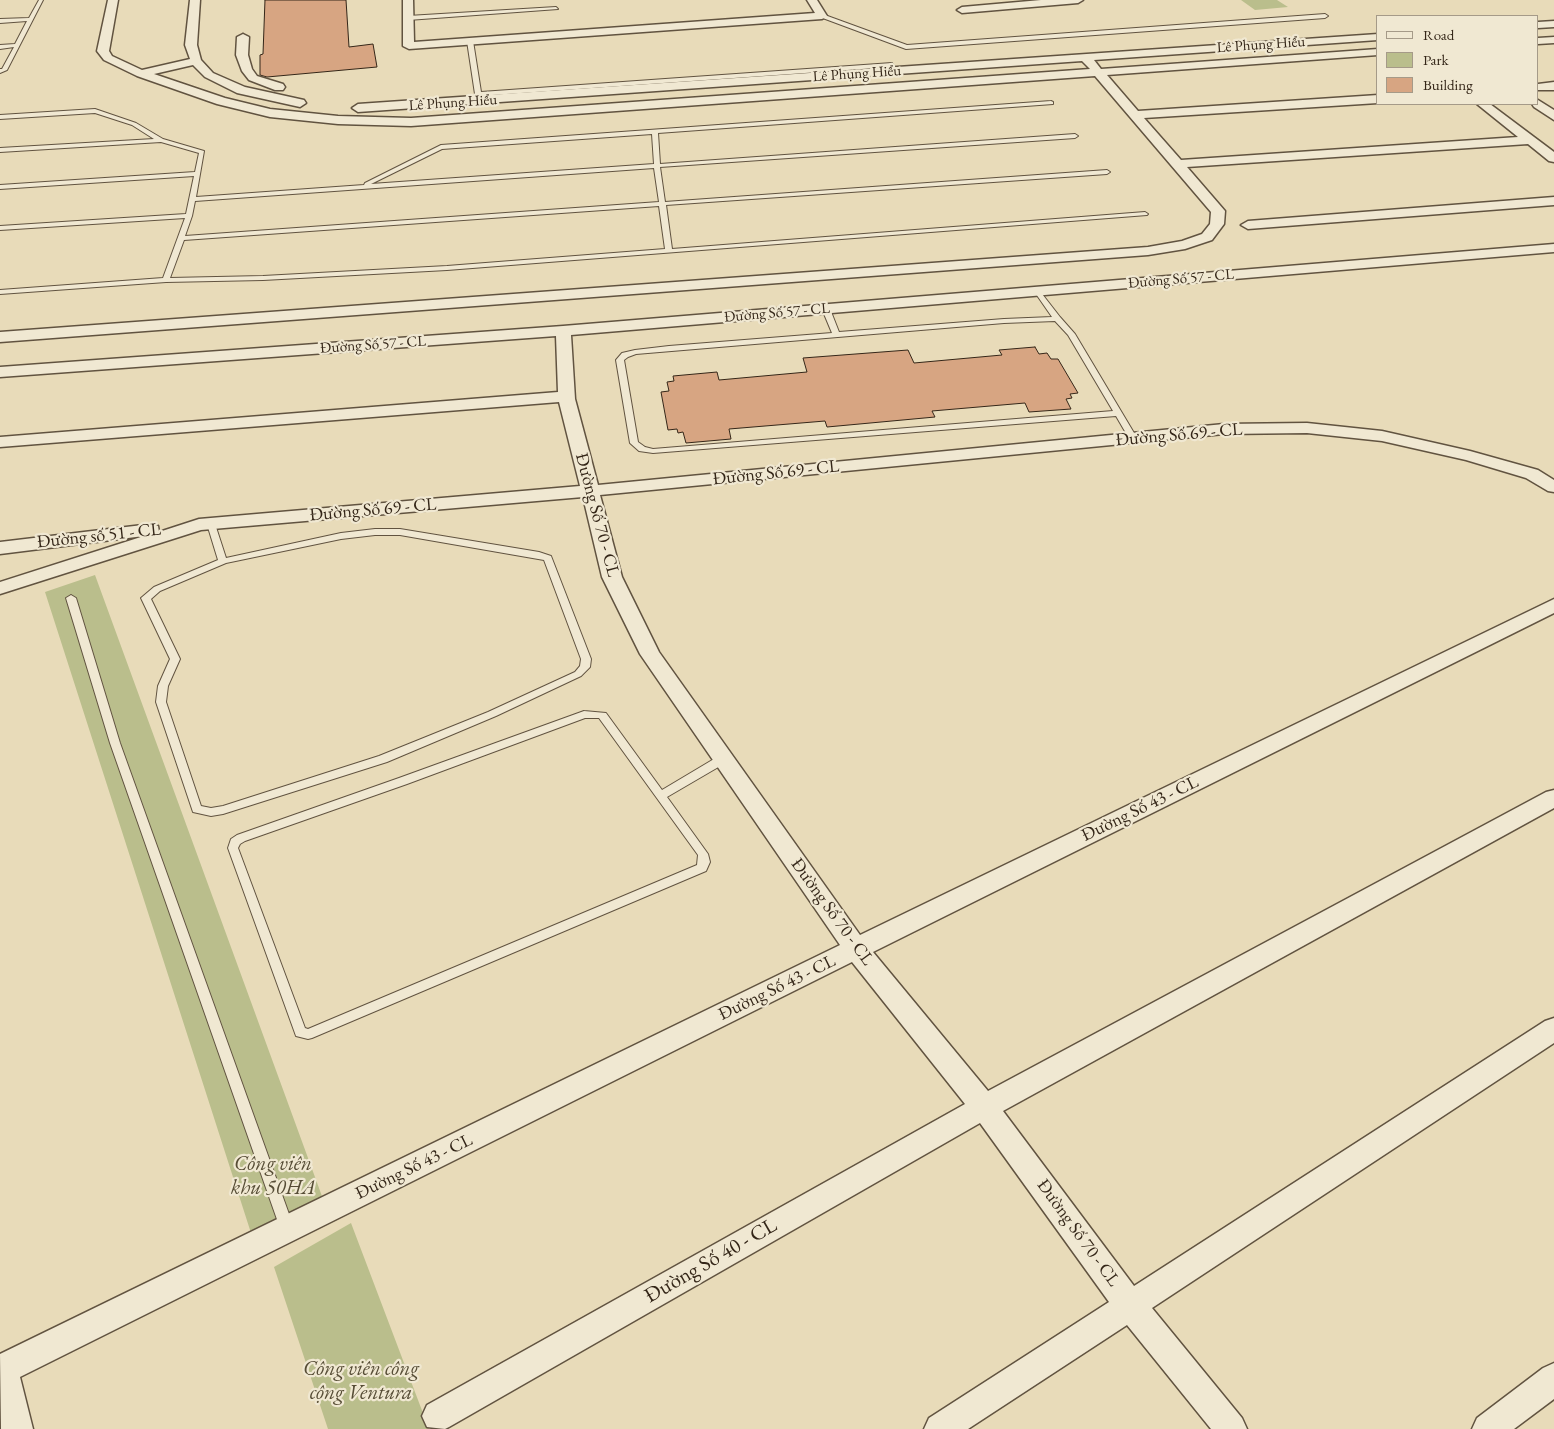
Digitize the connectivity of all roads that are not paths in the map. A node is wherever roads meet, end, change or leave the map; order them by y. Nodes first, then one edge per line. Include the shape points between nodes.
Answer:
1 (41, 0) edge
2 (113, 0) edge
3 (195, 0) edge
4 (408, 0) edge
5 (812, 0) edge
6 (1078, 0) edge
7 (556, 8) dead end
8 (962, 10) dead end
9 (822, 16) junction
10 (1324, 16) dead end
11 (408, 18) junction
12 (31, 19) junction
13 (0, 21) edge
14 (1554, 24) edge
15 (1539, 25) edge
16 (1554, 31) edge
17 (1539, 32) edge
18 (243, 37) dead end
19 (1376, 37) edge
20 (1554, 38) edge
21 (1539, 39) edge
22 (470, 41) junction
23 (1376, 43) edge
24 (0, 46) edge
25 (17, 46) junction
26 (1376, 51) edge
27 (196, 61) junction
28 (1093, 66) junction
29 (0, 71) edge
30 (141, 74) junction
31 (900, 79) junction
32 (1554, 86) edge
33 (1539, 87) edge
34 (1376, 99) edge
35 (1050, 103) dead end
36 (306, 104) junction
37 (1484, 105) edge
38 (1539, 105) edge
39 (1135, 115) junction
40 (0, 116) edge
41 (1554, 116) edge
42 (655, 131) junction
43 (1075, 136) dead end
44 (160, 140) junction
45 (1530, 140) junction
46 (0, 150) edge
47 (1554, 158) edge
48 (1177, 164) junction
49 (657, 166) junction
50 (1107, 172) dead end
51 (197, 174) junction
52 (361, 186) junction
53 (0, 187) edge
54 (192, 199) junction
55 (1554, 201) edge
56 (662, 204) junction
57 (1145, 214) dead end
58 (189, 216) junction
59 (1248, 225) dead end
60 (0, 228) edge
61 (181, 238) junction
62 (1554, 248) edge
63 (669, 251) junction
64 (166, 280) junction
65 (1037, 291) junction
66 (0, 292) edge
67 (826, 309) junction
68 (1057, 319) junction
69 (562, 331) junction
70 (838, 336) junction
71 (0, 337) edge
72 (0, 372) edge
73 (567, 396) junction
74 (1118, 413) junction
75 (1133, 438) junction
76 (0, 442) edge
77 (1554, 487) edge
78 (590, 491) junction
79 (205, 525) junction
80 (0, 548) edge
81 (223, 561) junction
82 (0, 588) edge
83 (71, 598) dead end
84 (1554, 605) edge
85 (723, 760) junction
86 (660, 796) junction
87 (1550, 805) edge
88 (856, 949) junction
89 (1554, 1029) edge
90 (984, 1106) junction
91 (287, 1229) junction
92 (1130, 1305) junction
93 (1, 1370) edge
94 (1554, 1380) edge
95 (438, 1416) dead end
96 (17, 1429) edge
97 (940, 1429) edge
98 (1231, 1429) edge
99 (1488, 1429) edge

1 - 12 lane
2 - 30 street, Lê Phụng Hiểu via 103,51 108,58
3 - 27 street via 191,45
4 - 11 street
5 - 9 street
6 - 8 street
7 - 11 lane
9 - 10 lane via 906,47
9 - 22 street
11 - 22 street via 409,46
12 - 13 lane
12 - 25 lane
14 - 15 street
16 - 17 street
18 - 36 street via 243,63 253,78 301,93
19 - 28 street, Lê Phụng Hiểu
20 - 21 street
22 - 31 lane via 478,94 892,65
23 - 28 street, Lê Phụng Hiểu
24 - 25 lane
25 - 29 lane via 4,70
26 - 28 street, Lê Phụng Hiểu
27 - 30 street
27 - 36 street, Lê Phụng Hiểu via 209,75 241,90
28 - 31 street, Lê Phụng Hiểu
28 - 31 street, Lê Phụng Hiểu
28 - 39 street
30 - 31 street, Lê Phụng Hiểu via 262,111 338,120 411,122
31 - 36 street, Lê Phụng Hiểu via 402,113
32 - 33 street
34 - 39 street
35 - 42 lane
37 - 45 street
38 - 41 street
39 - 48 street
40 - 44 lane via 95,111 134,124
42 - 49 lane
42 - 52 lane via 441,147
43 - 49 lane
44 - 46 lane
44 - 51 lane via 202,152
45 - 47 street
45 - 48 street
48 - 71 street via 1218,211 1217,224 1207,237 1185,245 1148,251
49 - 52 lane
49 - 56 lane
50 - 56 lane
51 - 53 lane
51 - 54 lane
52 - 54 lane
54 - 58 lane
55 - 59 street
56 - 61 lane
56 - 63 lane
57 - 63 lane
58 - 60 lane
58 - 61 lane
61 - 64 lane
62 - 65 street, Đường Số 57 - CL
63 - 64 lane via 447,268
64 - 66 lane
65 - 67 street, Đường Số 57 - CL
65 - 68 lane
67 - 69 street, Đường Số 57 - CL
67 - 70 lane
68 - 70 lane
68 - 74 lane via 1071,334
69 - 72 street, Đường Số 57 - CL
69 - 73 street, Đường Số 70 - CL
70 - 74 lane via 669,348 625,355 620,360 634,443 642,449 652,450
73 - 76 street
73 - 78 street, Đường Số 70 - CL
74 - 75 lane
75 - 77 street, Đường Số 69 - CL via 1224,429 1307,428 1382,436 1532,474
75 - 78 street, Đường Số 69 - CL
78 - 79 street, Đường Số 69 - CL
78 - 85 street, Đường Số 70 - CL via 612,577 650,654
79 - 80 street, Đường số 51 - CL
79 - 81 lane
79 - 82 street, Đường Số 69 - CL
81 - 81 lane via 157,589 146,598 175,659 160,702 198,809 223,810 383,759 492,714 578,674 585,667 586,659 548,558 539,555 400,532 374,532
83 - 91 lane via 115,743
84 - 88 street, Đường Số 43 - CL
85 - 86 lane
85 - 88 street, Đường Số 70 - CL
86 - 86 lane via 703,854 702,868 308,1034 300,1032 233,848 241,838 584,714 602,715
87 - 90 street, Đường Số 40 - CL
88 - 90 street, Đường Số 70 - CL
88 - 91 street, Đường Số 43 - CL
89 - 92 street
90 - 92 street, Đường Số 70 - CL
90 - 95 street, Đường Số 40 - CL
91 - 93 street, Đường Số 43 - CL
92 - 97 street
92 - 98 street, Đường Số 70 - CL
93 - 96 street
94 - 99 street

